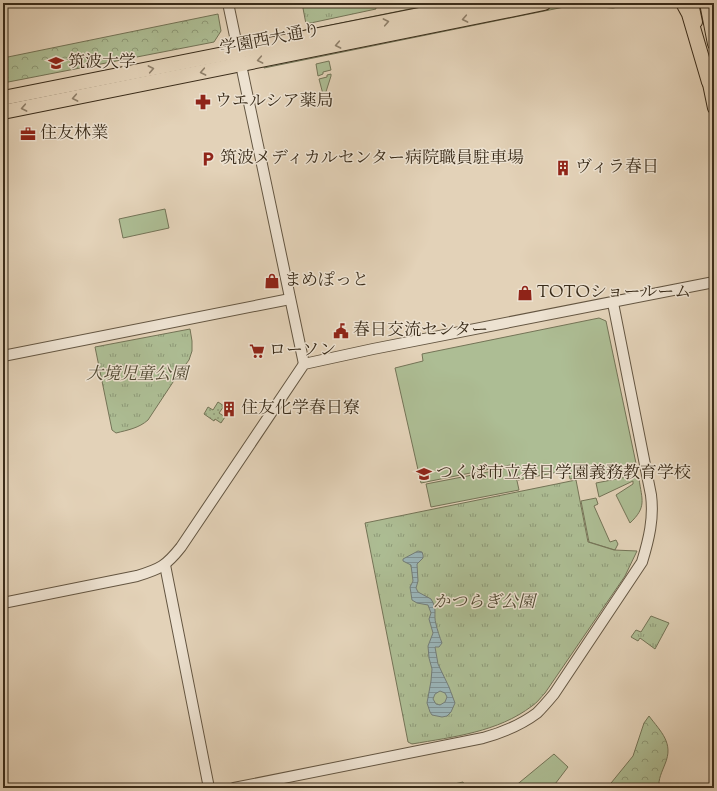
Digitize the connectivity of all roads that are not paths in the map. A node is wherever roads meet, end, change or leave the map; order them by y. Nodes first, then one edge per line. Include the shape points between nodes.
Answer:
1 (228, 3) edge
2 (480, 3) edge
3 (544, 3) edge
4 (683, 3) edge
5 (692, 3) edge
6 (706, 3) edge
7 (714, 44) edge
8 (239, 58) junction
9 (709, 82) junction
10 (3, 98) edge
11 (714, 108) edge
12 (3, 112) edge
13 (714, 282) edge
14 (290, 299) junction
15 (613, 303) junction
16 (3, 356) edge
17 (304, 364) junction
18 (165, 565) junction
19 (3, 603) edge
20 (209, 788) edge
21 (234, 788) edge

1 - 8 street
8 -> 2 highway, 学園西大通り
3 -> 8 highway, 学園西大通り
4 - 9 highway via 689,14
5 - 9 main road
6 - 7 main road
10 -> 8 highway, 学園西大通り
8 -> 12 highway, 学園西大通り
8 - 14 street
9 - 11 main road
13 - 15 street
14 - 16 street
14 - 17 street
15 - 17 street
15 - 21 street via 652,494 652,518 642,562 554,694 528,719 498,734
17 - 18 street via 181,547
18 - 19 street via 137,576
18 - 20 street

